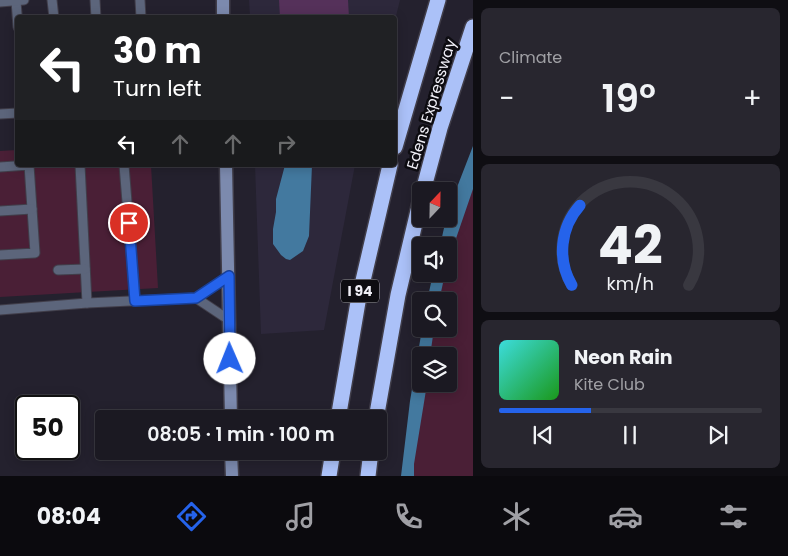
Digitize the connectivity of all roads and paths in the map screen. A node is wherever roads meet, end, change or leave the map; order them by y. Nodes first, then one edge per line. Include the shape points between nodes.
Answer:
1 (24, 0) edge
2 (52, 0) edge
3 (95, 0) edge
4 (140, 0) edge
5 (222, 0) edge
6 (438, 0) edge
7 (16, 1) edge
8 (0, 2) edge
9 (17, 15) edge
10 (54, 15) edge
11 (96, 15) edge
12 (141, 15) edge
13 (223, 15) edge
14 (473, 27) edge
15 (15, 113) edge
16 (0, 114) edge
17 (397, 140) edge
18 (15, 166) edge
19 (0, 167) edge
20 (29, 167) edge
21 (80, 167) edge
22 (124, 167) edge
23 (226, 167) edge
24 (390, 167) edge
25 (425, 182) edge
26 (32, 209) junction
27 (0, 211) edge
28 (414, 228) edge
29 (0, 255) edge
30 (85, 268) junction
31 (58, 270) dead end
32 (229, 276) junction
33 (196, 298) junction
34 (135, 301) junction
35 (87, 303) junction
36 (0, 310) edge
37 (229, 320) junction
38 (231, 410) edge
39 (340, 410) edge
40 (378, 410) edge
41 (231, 460) edge
42 (332, 460) edge
43 (370, 460) edge
44 (232, 476) edge
45 (329, 476) edge
46 (368, 476) edge

1 - 7 lane
2 - 10 lane
3 - 11 lane
4 - 12 lane
5 - 13 main road
6 - 17 highway, Edens Expressway
7 - 8 lane
7 - 9 lane
14 - 25 highway, Edens Expressway
15 - 16 lane
18 - 19 lane
20 - 26 lane
21 - 30 lane
22 - 34 lane
23 - 32 main road
24 - 39 highway, Edens Expressway / I 94 via 358,302
26 - 27 lane
26 - 29 lane via 35,252
28 - 40 highway, I 94
30 - 31 lane
30 - 35 lane
32 - 33 lane
32 - 37 main road
33 - 34 lane
33 - 37 lane
34 - 35 lane
35 - 36 lane
37 - 38 main road
41 - 44 main road
42 - 45 highway
43 - 46 highway

